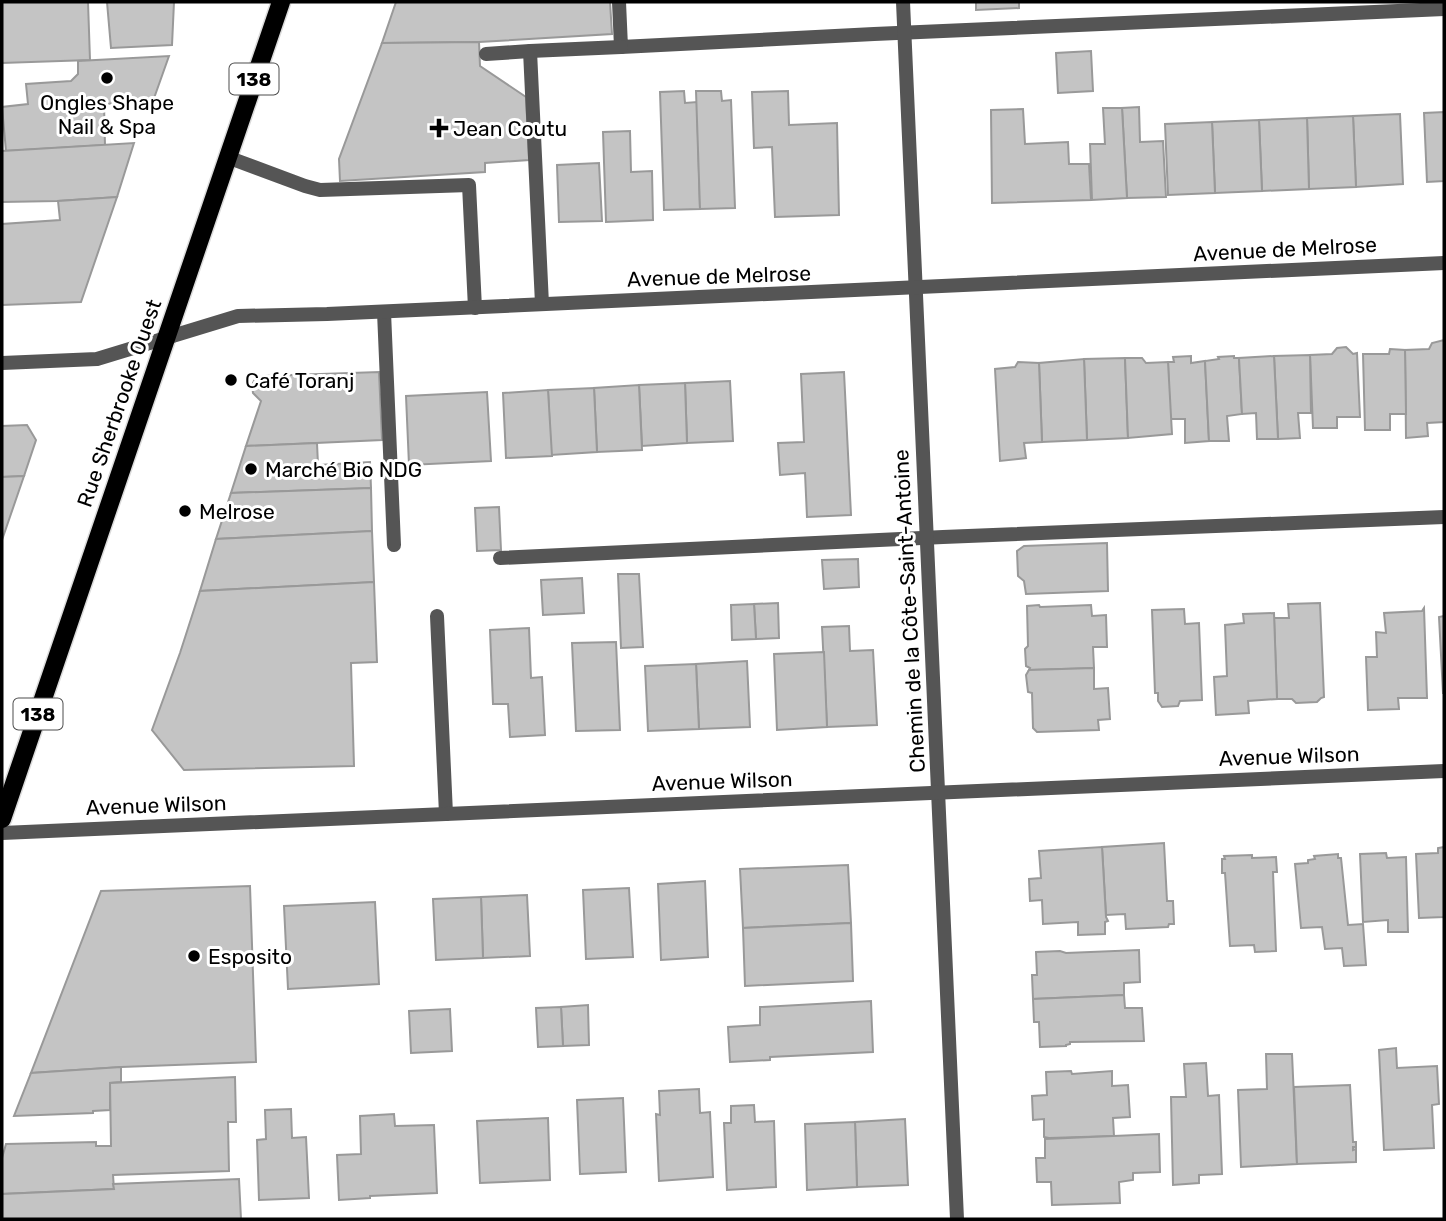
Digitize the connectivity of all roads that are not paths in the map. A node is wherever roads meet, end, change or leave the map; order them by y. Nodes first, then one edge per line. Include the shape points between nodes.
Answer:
1 (281, 2) edge
2 (619, 2) edge
3 (903, 2) edge
4 (1444, 9) edge
5 (904, 33) junction
6 (621, 47) junction
7 (530, 51) junction
8 (486, 54) dead end
9 (228, 157) junction
10 (1444, 263) edge
11 (915, 287) junction
12 (542, 304) junction
13 (475, 308) junction
14 (384, 312) junction
15 (165, 338) junction
16 (2, 363) edge
17 (1444, 517) edge
18 (926, 538) junction
19 (394, 545) dead end
20 (500, 558) dead end
21 (437, 616) dead end
22 (1444, 771) edge
23 (938, 793) junction
24 (446, 814) junction
25 (2, 819) edge
26 (2, 833) edge
27 (957, 1219) edge

1 - 9 main road, Rue Sherbrooke Ouest / 138
2 - 6 street
3 - 5 street, Chemin de la Côte-Saint-Antoine
4 - 5 street
5 - 6 street
5 - 11 street, Chemin de la Côte-Saint-Antoine
6 - 7 street
7 - 8 street
7 - 12 street
9 - 13 street via 320,190 469,185
9 - 15 main road, Rue Sherbrooke Ouest / 138
10 - 11 street, Avenue de Melrose
11 - 12 street, Avenue de Melrose
11 - 18 street, Chemin de la Côte-Saint-Antoine
12 - 13 street, Avenue de Melrose
13 - 14 street, Avenue de Melrose
14 - 15 street, Avenue de Melrose via 238,316
14 - 19 street
15 - 16 street, Avenue de Melrose via 97,359
15 - 25 main road, Rue Sherbrooke Ouest / 138
17 - 18 street
18 - 20 street
18 - 23 street, Chemin de la Côte-Saint-Antoine
21 - 24 street
22 - 23 street, Avenue Wilson
23 - 24 street, Avenue Wilson
23 - 27 street, Chemin de la Côte-Saint-Antoine
24 - 26 street, Avenue Wilson

